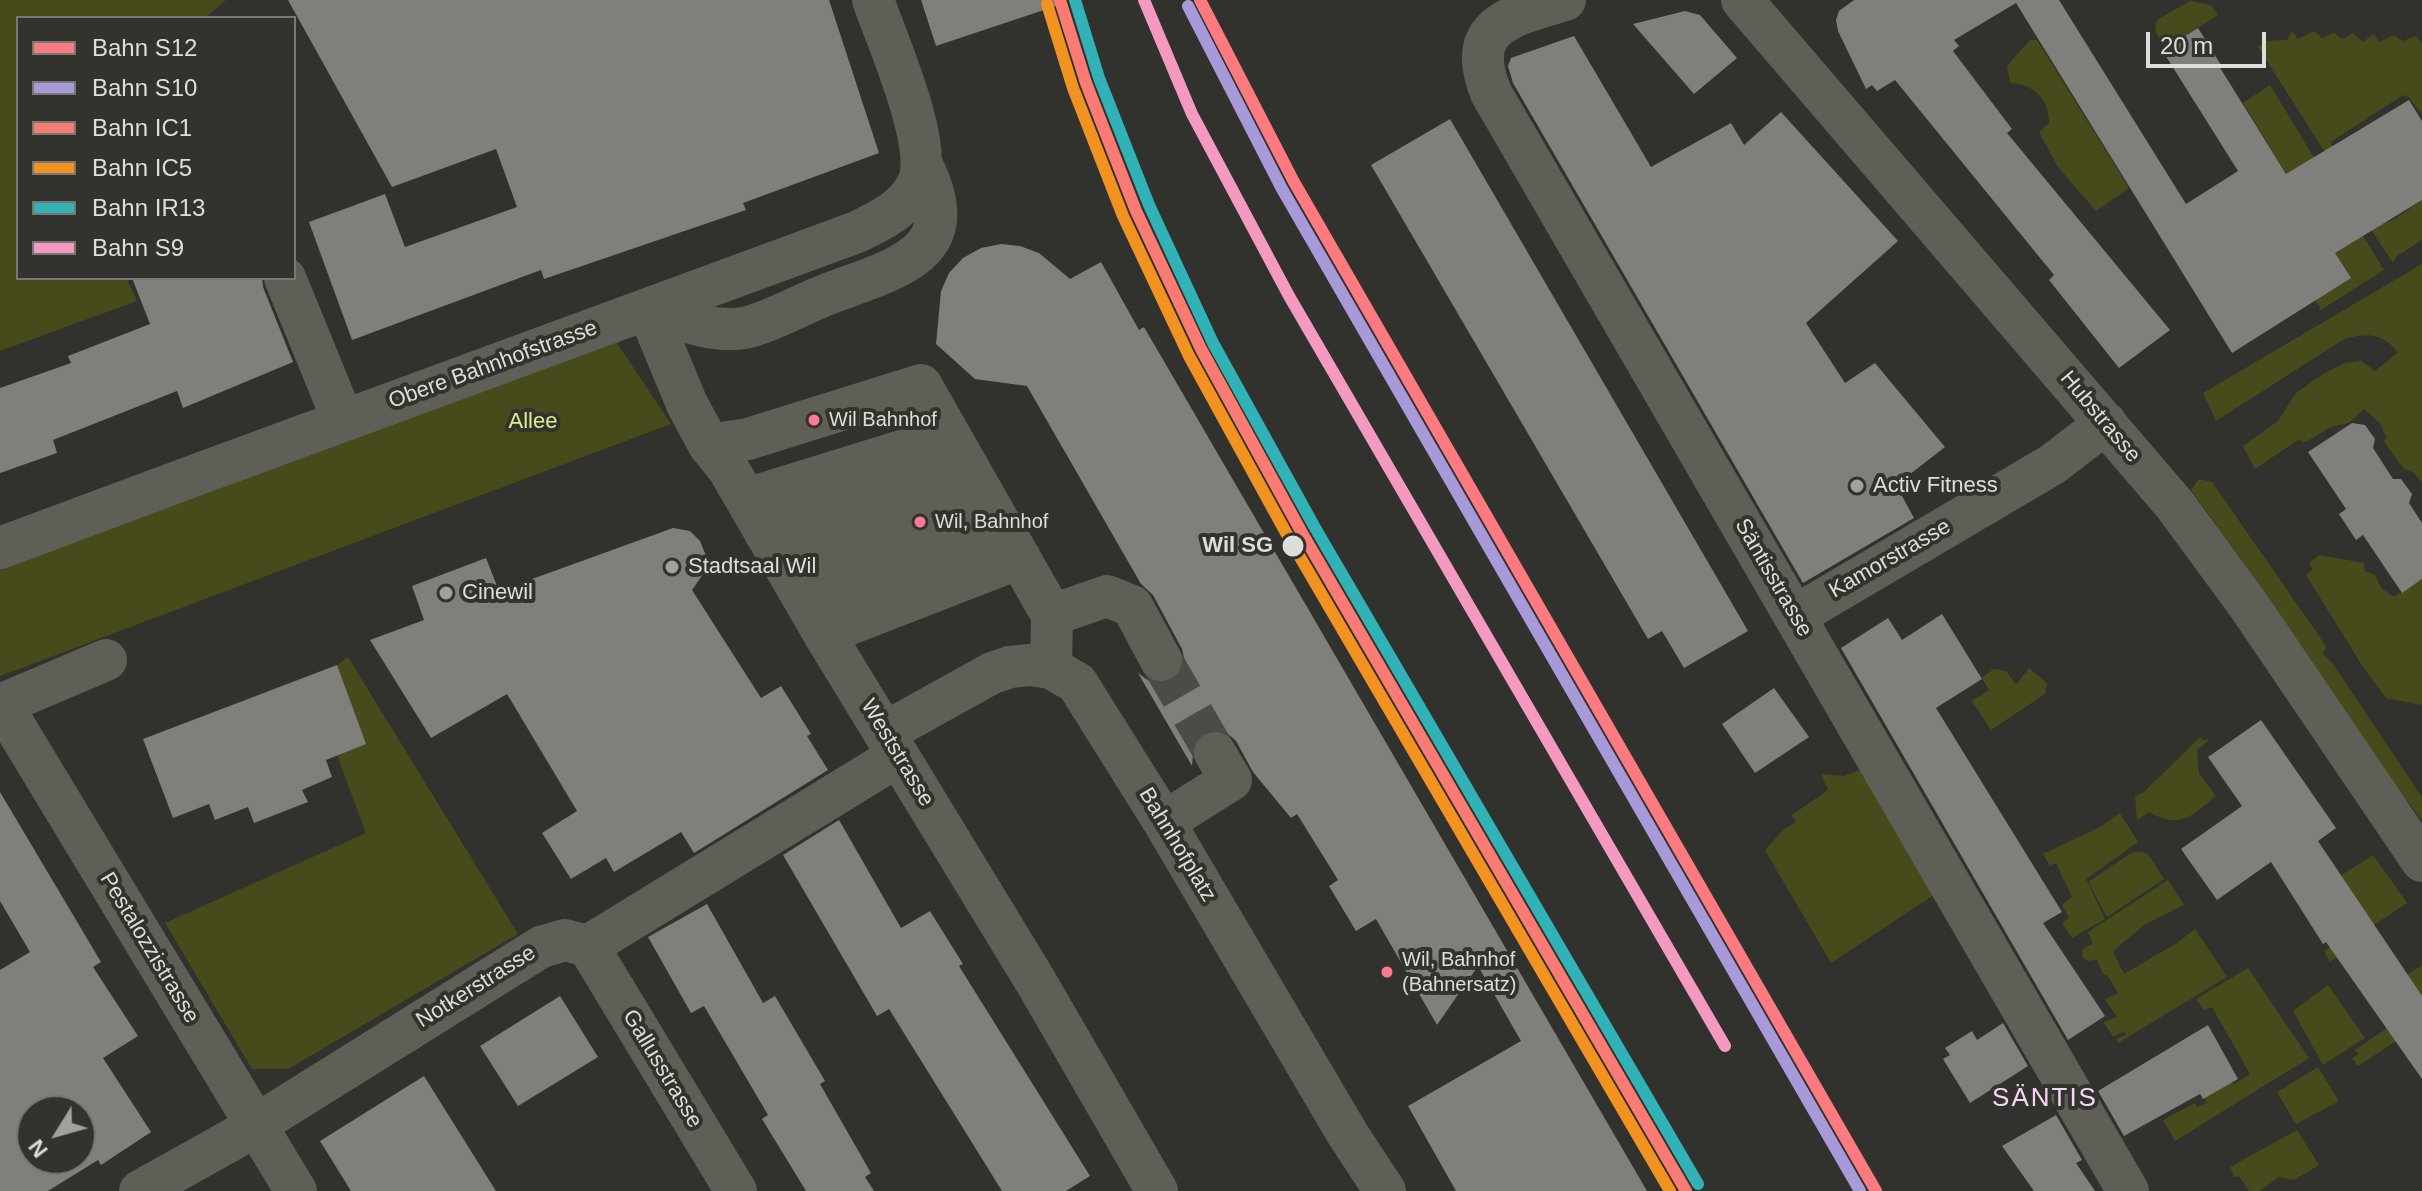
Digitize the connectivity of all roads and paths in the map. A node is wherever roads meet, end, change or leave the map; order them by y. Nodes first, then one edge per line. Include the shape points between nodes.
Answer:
1 (873, 0) edge
2 (1565, 0) edge
3 (1742, 0) edge
4 (286, 280) edge
5 (648, 310) junction
6 (343, 420) junction
7 (2106, 423) junction
8 (968, 468) junction
9 (766, 536) junction
10 (0, 548) edge
11 (1052, 615) junction
12 (1795, 616) junction
13 (106, 660) dead end
14 (1161, 660) tunnel mouth
15 (1051, 668) junction
16 (1, 705) edge
17 (891, 745) junction
18 (1215, 753) tunnel mouth
19 (1164, 822) junction
20 (2422, 861) edge
21 (588, 946) junction
22 (256, 1125) junction
23 (140, 1191) edge
24 (296, 1191) edge
25 (736, 1191) edge
26 (1156, 1191) edge
27 (1385, 1191) edge
28 (2128, 1191) edge

1 - 5 street, Obere Bahnhofstrasse via 919,145 917,183 907,199 857,232
2 - 12 street, Säntisstrasse via 1515,15 1487,38 1481,55 1491,93
3 - 7 street, Hubstrasse
4 - 6 street
5 - 6 street, Obere Bahnhofstrasse
5 - 9 street, Weststrasse via 691,413
6 - 10 street, Obere Bahnhofstrasse
7 - 12 street, Kamorstrasse via 2053,464
7 - 20 street, Hubstrasse via 2222,568
8 - 9 street
8 - 9 street
8 - 9 street via 748,439
8 - 11 street
9 - 17 street, Weststrasse
11 - 14 street via 1107,596 1132,606
11 - 15 street
12 - 28 street, Säntisstrasse
13 - 16 street
15 - 17 street via 1030,665 992,673
15 - 19 street, Bahnhofplatz via 1077,683
16 - 22 street, Pestalozzistrasse
17 - 21 street
17 - 26 street, Weststrasse
18 - 19 street via 1231,780
19 - 27 street, Bahnhofplatz
21 - 22 street, Notkerstrasse via 565,940 541,947
21 - 25 street, Gallusstrasse
22 - 23 street, Notkerstrasse
22 - 24 street, Pestalozzistrasse

